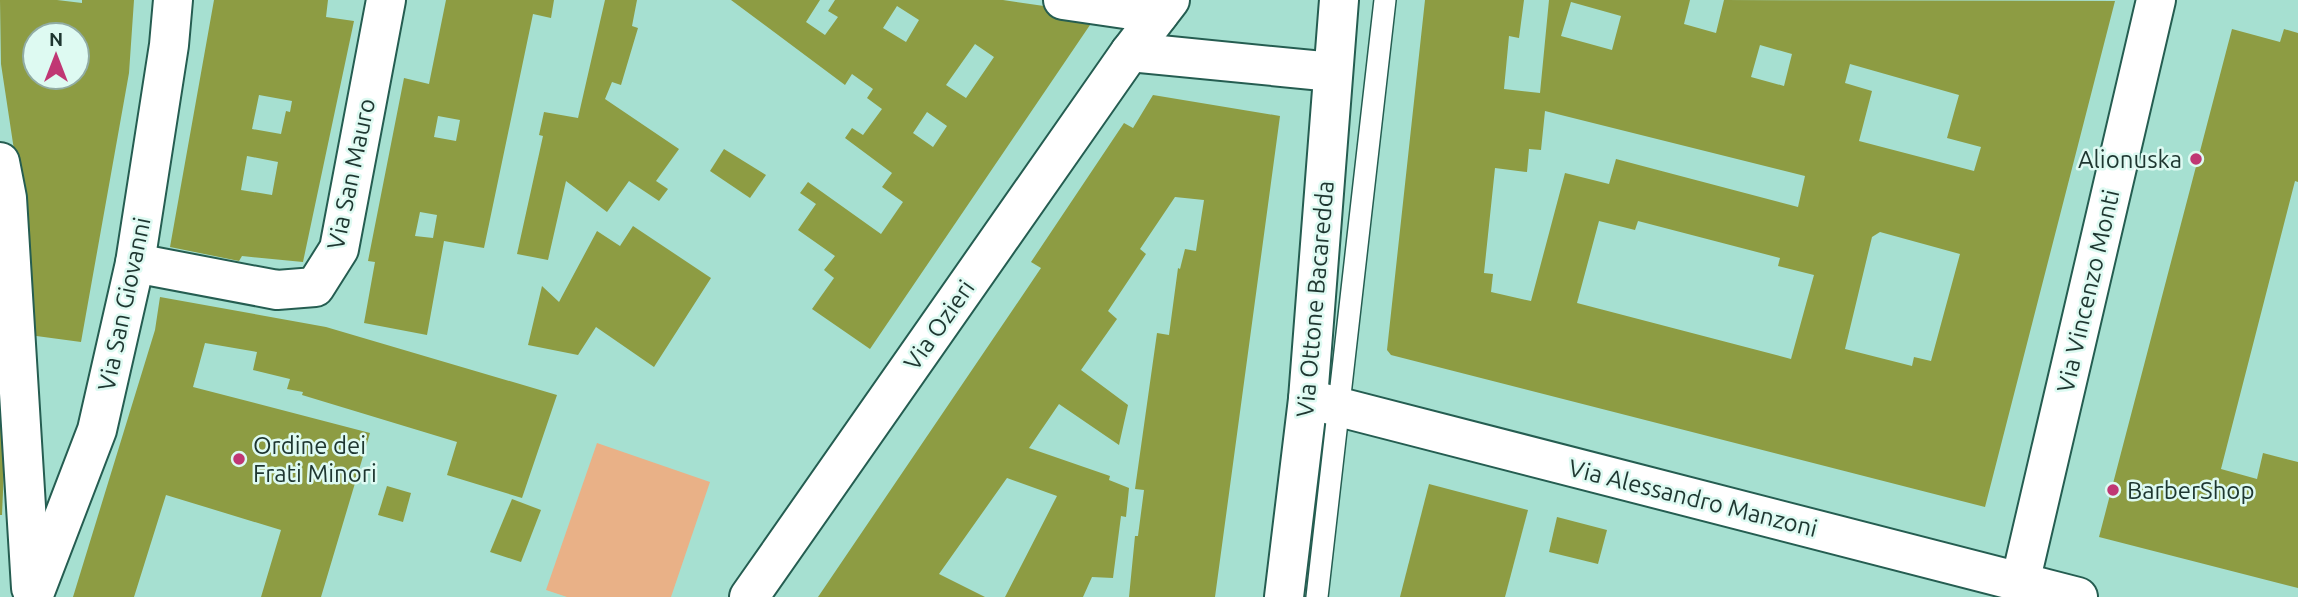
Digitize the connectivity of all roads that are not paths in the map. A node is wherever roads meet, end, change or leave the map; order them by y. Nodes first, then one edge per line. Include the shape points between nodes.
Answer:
1 (173, 0) edge
2 (386, 0) edge
3 (1063, 0) edge
4 (1339, 0) edge
5 (1385, 0) edge
6 (2157, 0) edge
7 (1164, 7) edge
8 (1130, 52) junction
9 (1333, 72) junction
10 (0, 162) edge
11 (135, 263) junction
12 (1324, 403) junction
13 (2020, 583) junction
14 (32, 597) edge
15 (749, 597) edge
16 (1284, 597) edge
17 (1317, 597) edge
18 (2078, 597) edge

1 - 11 street, Via San Giovanni
2 - 11 street, Via San Mauro via 340,249 315,287 277,290
3 - 7 street
4 - 9 street, Via Ottone Bacaredda
5 - 12 lane
6 - 13 street, Via Vincenzo Monti
7 - 8 street, Via Ozieri
8 - 9 street
8 - 15 street, Via Ozieri
9 - 12 street, Via Ottone Bacaredda
10 - 14 street via 7,198
11 - 14 street, Via San Giovanni via 97,430
12 - 13 street, Via Alessandro Manzoni
12 - 16 street, Via Ottone Bacaredda
12 - 17 lane
13 - 18 street, Via Alessandro Manzoni

